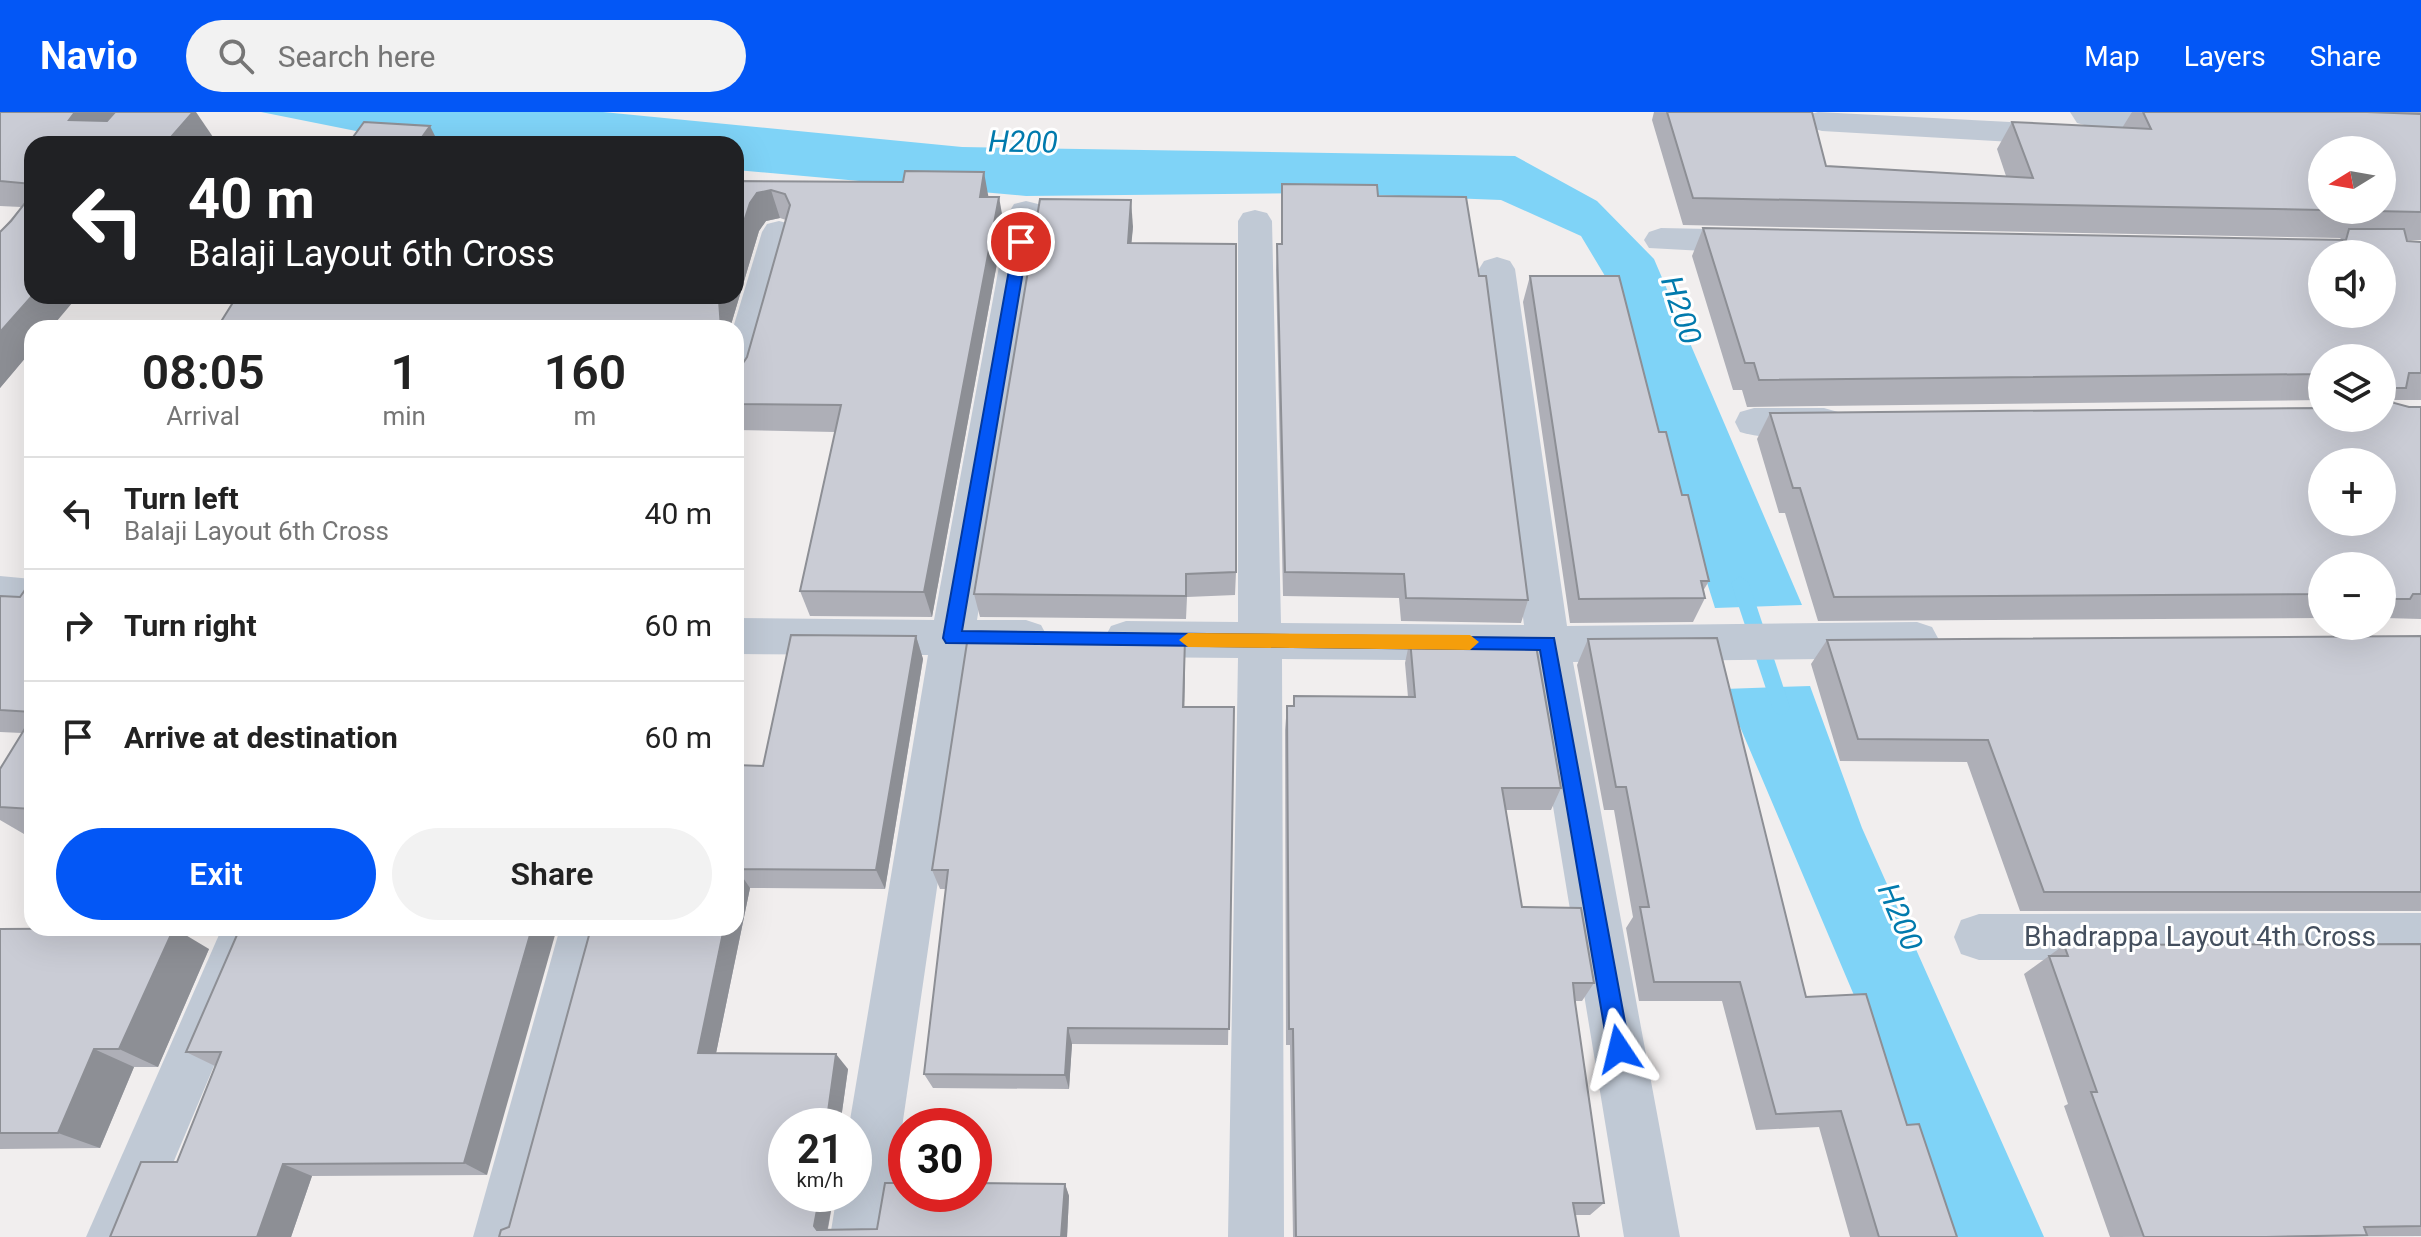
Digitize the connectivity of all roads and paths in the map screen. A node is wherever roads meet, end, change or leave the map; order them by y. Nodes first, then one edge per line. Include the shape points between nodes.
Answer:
1 (2087, 114) edge
2 (1822, 121) dead end
3 (2215, 122) edge
4 (1026, 212) dead end
5 (1255, 221) dead end
6 (779, 232) edge
7 (1661, 240) dead end
8 (1787, 242) edge
9 (1497, 269) dead end
10 (744, 355) edge
11 (1865, 421) edge
12 (1754, 422) dead end
13 (0, 593) edge
14 (24, 595) edge
15 (744, 636) edge
16 (952, 638) junction
17 (1963, 640) edge
18 (1260, 641) junction
19 (1548, 643) junction
20 (244, 936) edge
21 (583, 936) edge
22 (2421, 936) edge
23 (1979, 937) dead end
24 (114, 1237) edge
25 (501, 1237) edge
26 (858, 1237) edge
27 (1256, 1237) edge
28 (1652, 1237) edge

1 - 2 street via 2094,136
1 - 3 street
4 - 16 street
5 - 18 street
6 - 10 street
7 - 8 street
9 - 19 street
11 - 12 street
13 - 14 street
15 - 16 street
16 - 18 street
16 - 26 street
17 - 19 street
18 - 19 street
18 - 27 street
19 - 28 street
20 - 24 street
21 - 25 street
22 - 23 street, Bhadrappa Layout 4th Cross

